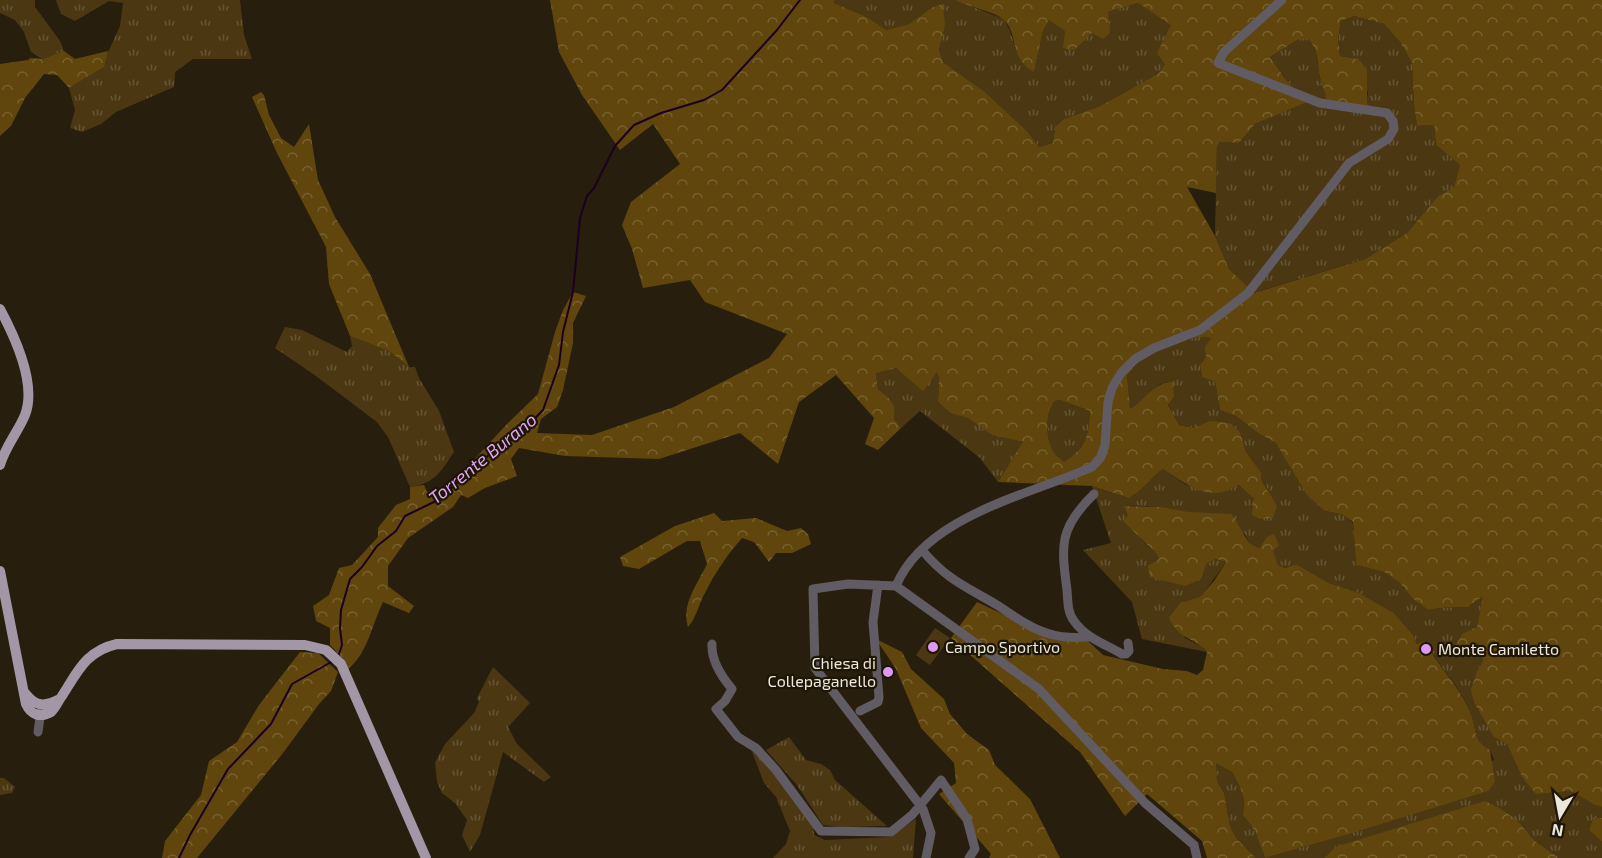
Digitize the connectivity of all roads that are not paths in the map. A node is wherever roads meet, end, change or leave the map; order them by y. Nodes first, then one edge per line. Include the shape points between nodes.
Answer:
1 (1282, 0) edge
2 (0, 309) edge
3 (0, 465) edge
4 (1094, 494) dead end
5 (922, 550) junction
6 (0, 571) edge
7 (878, 585) junction
8 (896, 586) junction
9 (1088, 637) junction
10 (1128, 643) dead end
11 (712, 644) dead end
12 (41, 710) junction
13 (860, 711) dead end
14 (38, 732) dead end
15 (920, 805) junction
16 (426, 858) edge
17 (926, 858) edge
18 (969, 858) edge
19 (1197, 858) edge

1 - 5 street via 1224,52 1218,63 1320,103 1387,114 1394,129 1388,139 1349,163 1248,293 1200,330 1154,348 1121,373 1108,402 1103,451 1092,467 968,518
2 - 3 main road via 29,384 24,417
4 - 9 street via 1069,524 1062,551 1070,615
5 - 8 street via 908,564
5 - 9 street via 957,584 1027,624 1049,634
6 - 12 main road via 29,711 34,714
7 - 8 street
7 - 13 street via 873,622 879,697 878,702
7 - 15 street via 813,589 815,668
8 - 19 street via 1039,689 1145,803 1194,846
9 - 10 street via 1122,654 1129,651
11 - 15 street via 720,673 732,689 716,708 738,737 756,748 776,770 821,831 891,832
12 - 14 street
12 - 16 main road via 51,712 82,664 96,651 117,644 305,645 326,650 341,664
15 - 17 street via 931,832
15 - 18 street via 941,780 967,819 975,849

